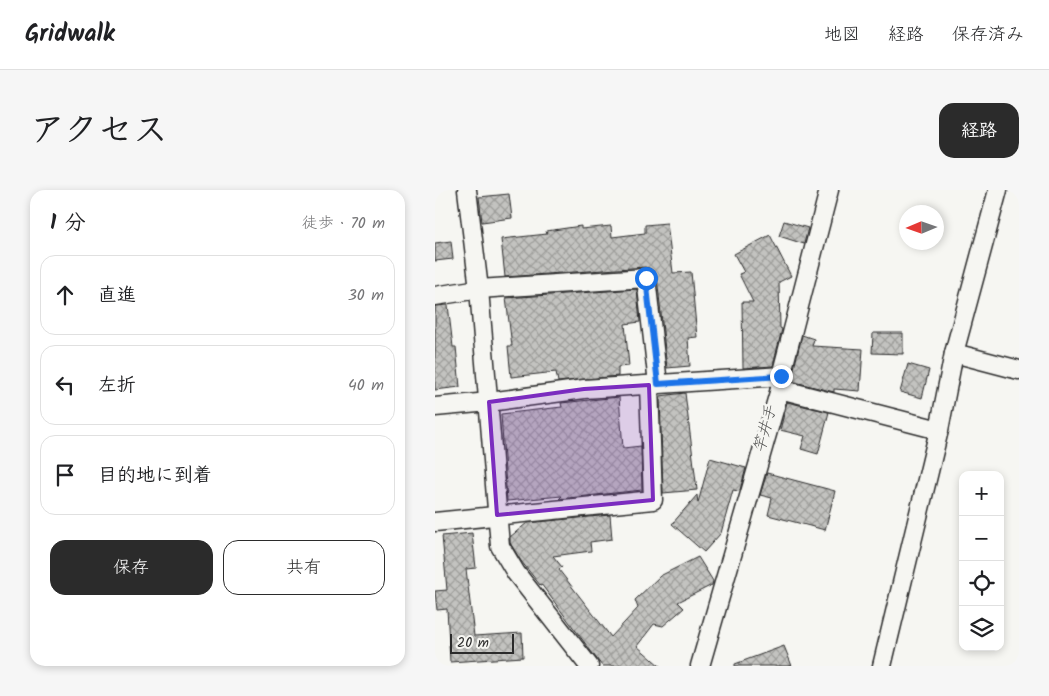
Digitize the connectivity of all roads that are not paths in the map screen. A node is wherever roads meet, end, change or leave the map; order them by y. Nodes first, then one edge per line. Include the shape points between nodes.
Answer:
1 (467, 190) edge
2 (829, 190) edge
3 (999, 190) edge
4 (479, 288) junction
5 (435, 296) edge
6 (954, 354) junction
7 (1019, 370) edge
8 (780, 383) junction
9 (654, 384) junction
10 (489, 402) junction
11 (435, 407) edge
12 (939, 430) junction
13 (497, 515) junction
14 (435, 522) edge
15 (589, 666) edge
16 (700, 666) edge
17 (881, 666) edge

1 - 4 street
2 - 8 street
3 - 6 street
4 - 5 street
4 - 9 street via 646,278
4 - 10 street
6 - 7 street
6 - 12 street
8 - 9 street
8 - 12 street
8 - 16 street
9 - 10 street via 584,389
9 - 13 street via 653,500
10 - 11 street
10 - 13 street
12 - 17 street
13 - 14 street
13 - 15 street via 500,546 516,573

